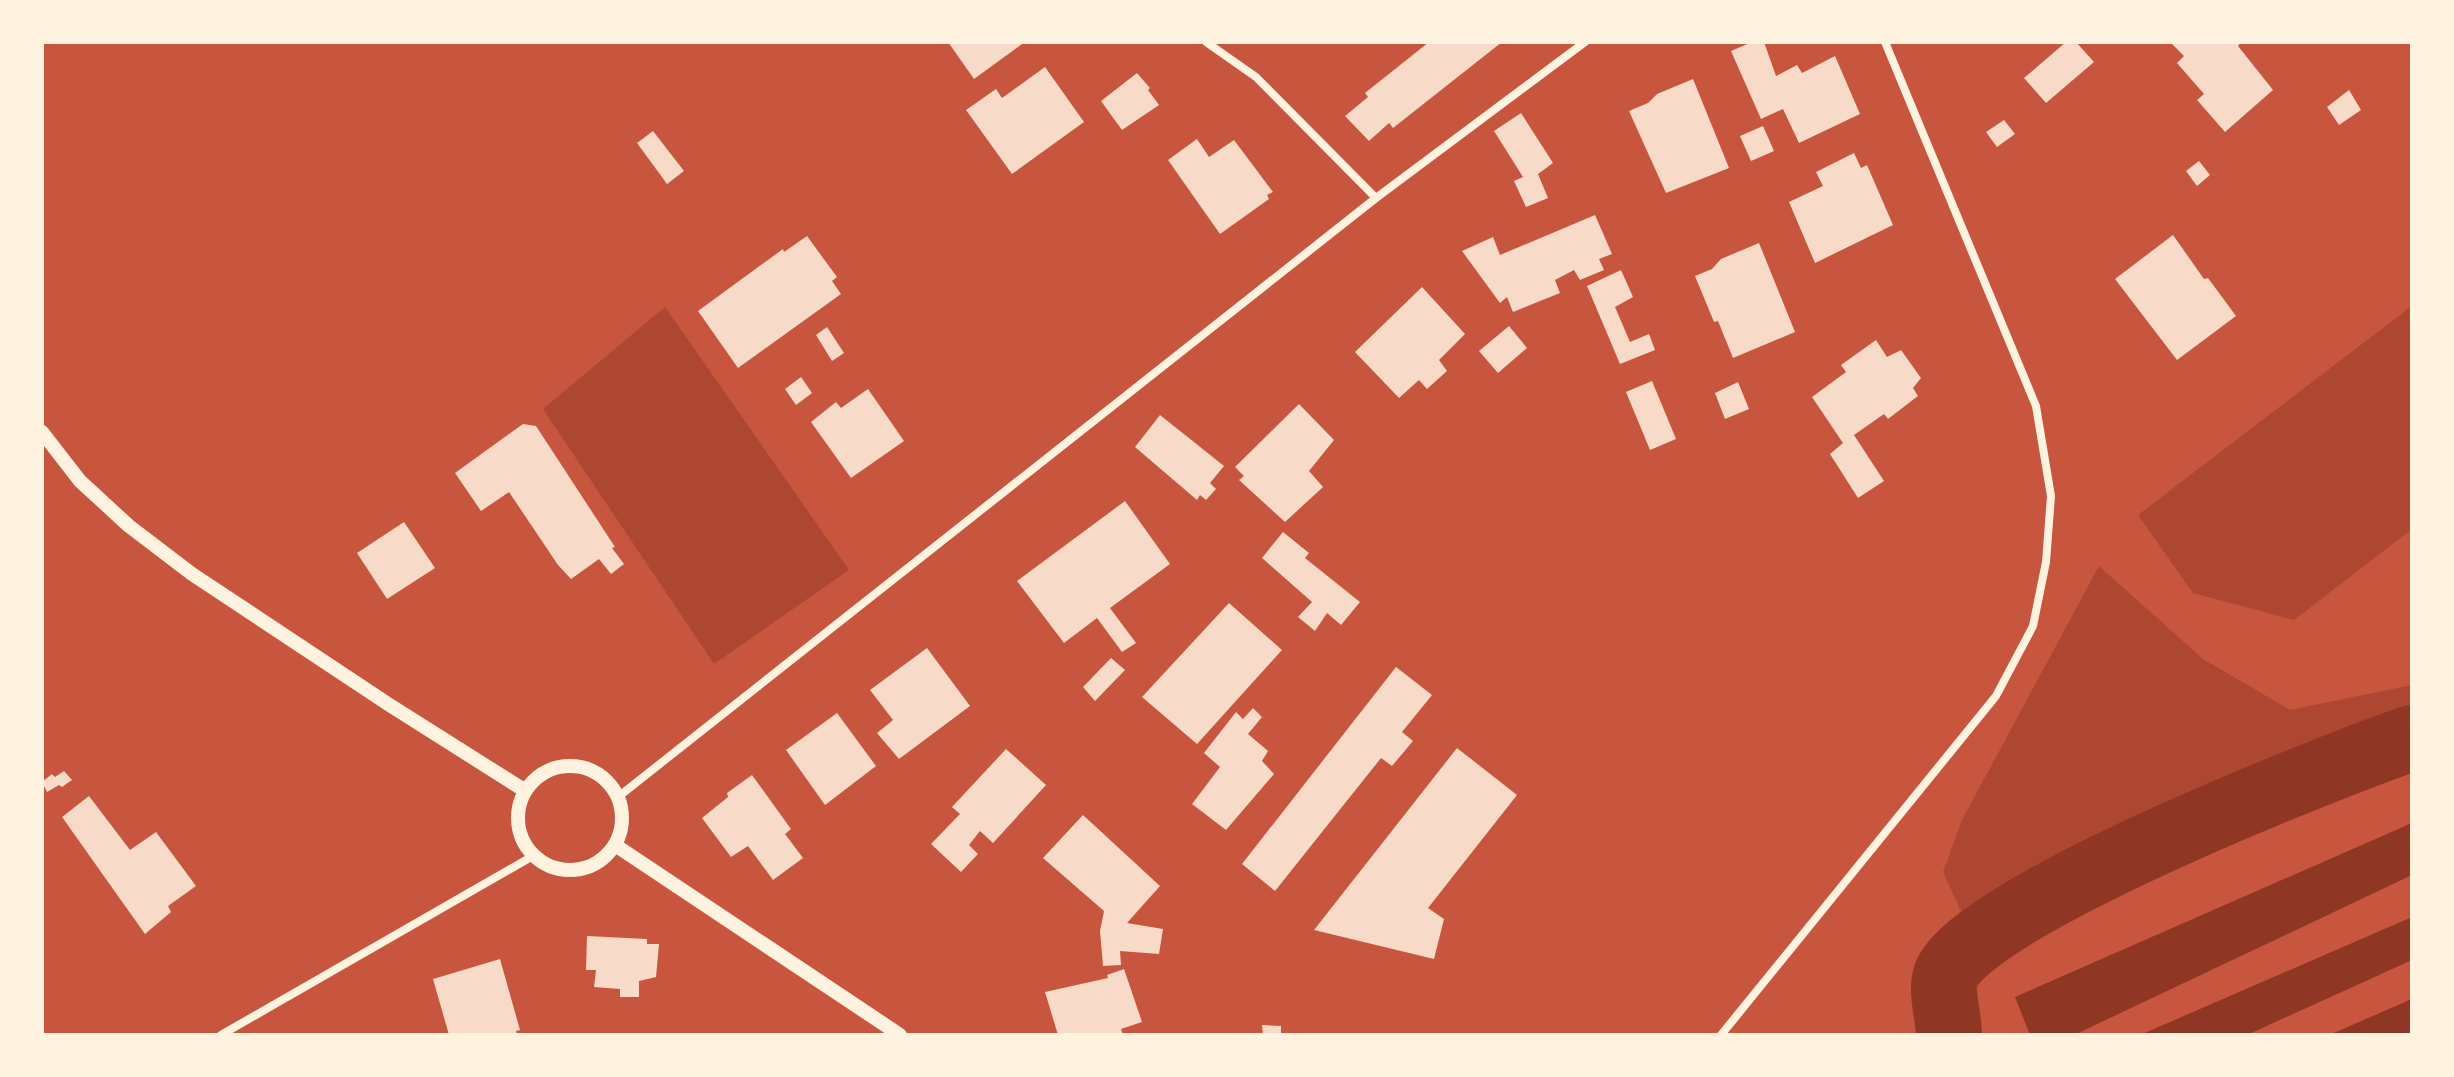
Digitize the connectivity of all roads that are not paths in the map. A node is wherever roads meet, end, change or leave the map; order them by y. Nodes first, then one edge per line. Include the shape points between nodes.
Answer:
1 (1206, 42) edge
2 (1585, 42) edge
3 (1885, 42) edge
4 (1376, 198) junction
5 (42, 432) edge
6 (524, 790) junction
7 (618, 797) junction
8 (615, 845) junction
9 (533, 856) junction
10 (221, 1035) edge
11 (900, 1035) edge
12 (1721, 1035) edge

1 - 4 street via 1256,77
2 - 4 street
3 - 12 street via 2036,406 2051,496 2046,562 2033,626 1996,696
4 - 7 street
5 - 6 street via 80,481 192,574
6 - 7 street via 554,767 575,765 600,774
6 - 9 street via 518,828
7 - 8 street via 622,814
8 - 9 street via 585,868 561,870
8 - 11 street
9 - 10 street

